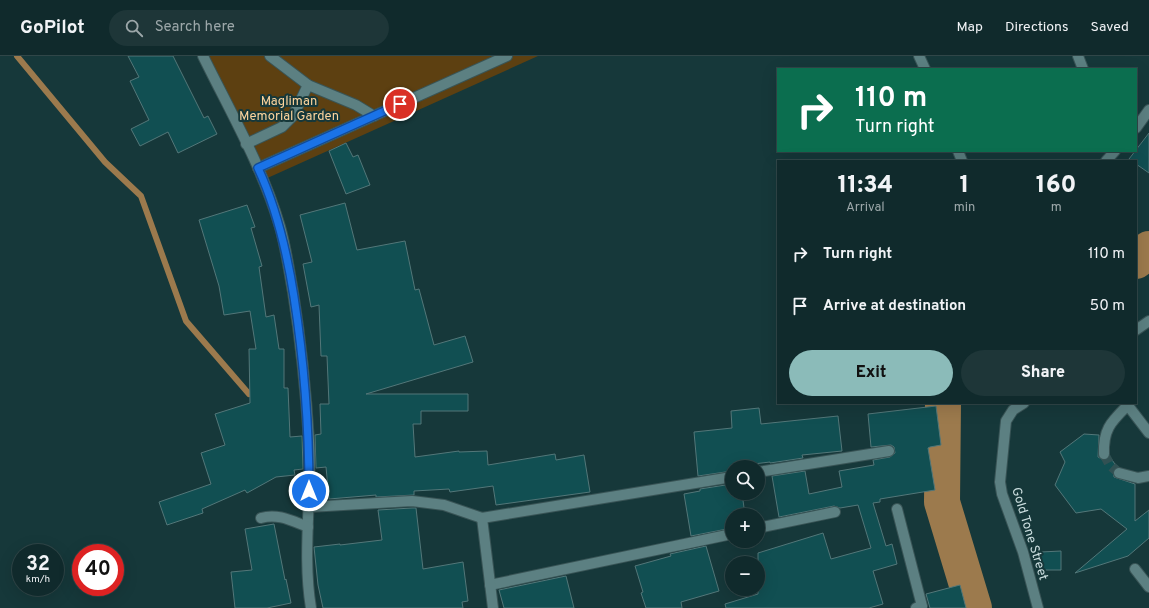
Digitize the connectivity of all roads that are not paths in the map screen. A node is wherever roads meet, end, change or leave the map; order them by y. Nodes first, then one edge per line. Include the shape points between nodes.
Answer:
1 (204, 56) edge
2 (270, 56) edge
3 (507, 56) edge
4 (919, 56) edge
5 (1078, 56) edge
6 (924, 68) edge
7 (1083, 68) edge
8 (308, 85) junction
9 (1149, 110) edge
10 (374, 116) junction
11 (1137, 127) edge
12 (246, 144) junction
13 (1114, 152) edge
14 (1107, 160) edge
15 (258, 168) junction
16 (1149, 321) edge
17 (1137, 329) edge
18 (1022, 404) edge
19 (1127, 404) edge
20 (1149, 433) edge
21 (889, 451) dead end
22 (1104, 454) tunnel mouth
23 (765, 471) edge
24 (1119, 474) tunnel mouth
25 (1149, 476) edge
26 (725, 477) edge
27 (309, 507) junction
28 (897, 509) dead end
29 (835, 512) dead end
30 (261, 518) dead end
31 (482, 518) junction
32 (308, 527) junction
33 (765, 527) edge
34 (725, 535) edge
35 (1135, 569) dead end
36 (490, 585) junction
37 (1149, 587) edge
38 (311, 608) edge
39 (493, 608) edge
40 (916, 608) edge
41 (1038, 608) edge

1 - 12 street
2 - 8 street
3 - 10 street
4 - 6 street
5 - 7 street
8 - 10 street via 356,105
8 - 12 street via 293,116 282,127
9 - 11 street
10 - 15 street
12 - 15 street
13 - 14 street
15 - 27 street via 280,226 298,325 309,444
16 - 17 street
18 - 41 street, Gold Tone Street via 1013,410 1006,421 1000,482
19 - 20 street
19 - 22 street via 1110,422 1103,442
21 - 23 street
24 - 25 street via 1138,478
26 - 31 street
27 - 31 street via 412,501 444,505
27 - 32 street
28 - 40 street via 922,606
29 - 33 street
30 - 32 street via 278,516
31 - 36 street
32 - 38 street
34 - 36 street
35 - 37 street
36 - 39 street

